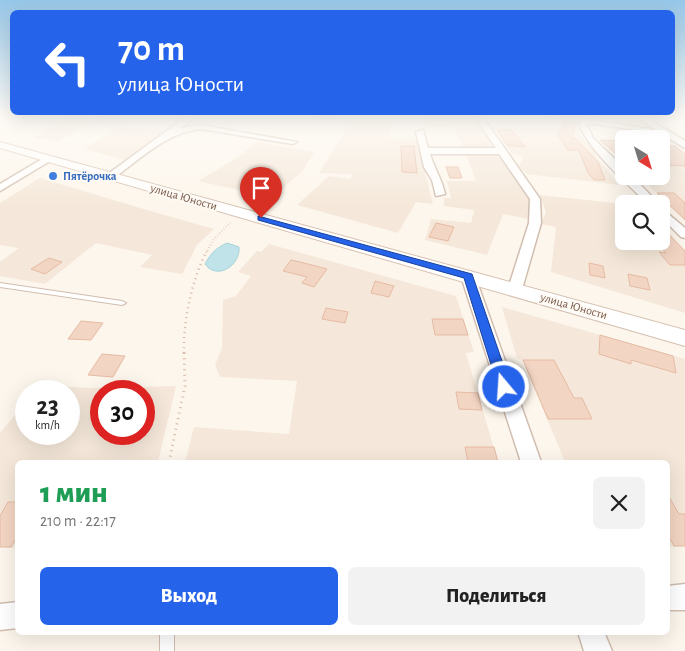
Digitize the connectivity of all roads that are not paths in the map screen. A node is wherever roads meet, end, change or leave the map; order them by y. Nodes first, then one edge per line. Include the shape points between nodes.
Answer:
1 (5, 146) edge
2 (151, 146) edge
3 (425, 146) edge
4 (499, 146) edge
5 (597, 146) edge
6 (501, 150) junction
7 (426, 151) junction
8 (48, 159) junction
9 (615, 165) edge
10 (111, 176) junction
11 (635, 185) edge
12 (0, 188) edge
13 (440, 194) dead end
14 (645, 195) edge
15 (670, 220) edge
16 (685, 235) edge
17 (468, 276) junction
18 (0, 285) edge
19 (515, 289) junction
20 (122, 303) dead end
21 (685, 338) edge
22 (530, 460) edge
23 (685, 597) edge
24 (670, 598) edge
25 (15, 615) edge
26 (0, 618) edge
27 (167, 635) edge
28 (592, 635) edge
29 (167, 651) edge
30 (598, 651) edge

1 - 8 street, улица Юности
2 - 10 street
3 - 7 street
4 - 6 street
5 - 9 street
6 - 7 street
6 - 19 street via 535,199 535,223
7 - 13 street
8 - 10 street, улица Юности
8 - 12 street
10 - 17 street, улица Юности
11 - 14 street
15 - 16 street
17 - 19 street, улица Юности
17 - 22 street
18 - 20 lane
19 - 21 street, улица Юности
23 - 24 street
25 - 26 street
27 - 29 lane
28 - 30 street

